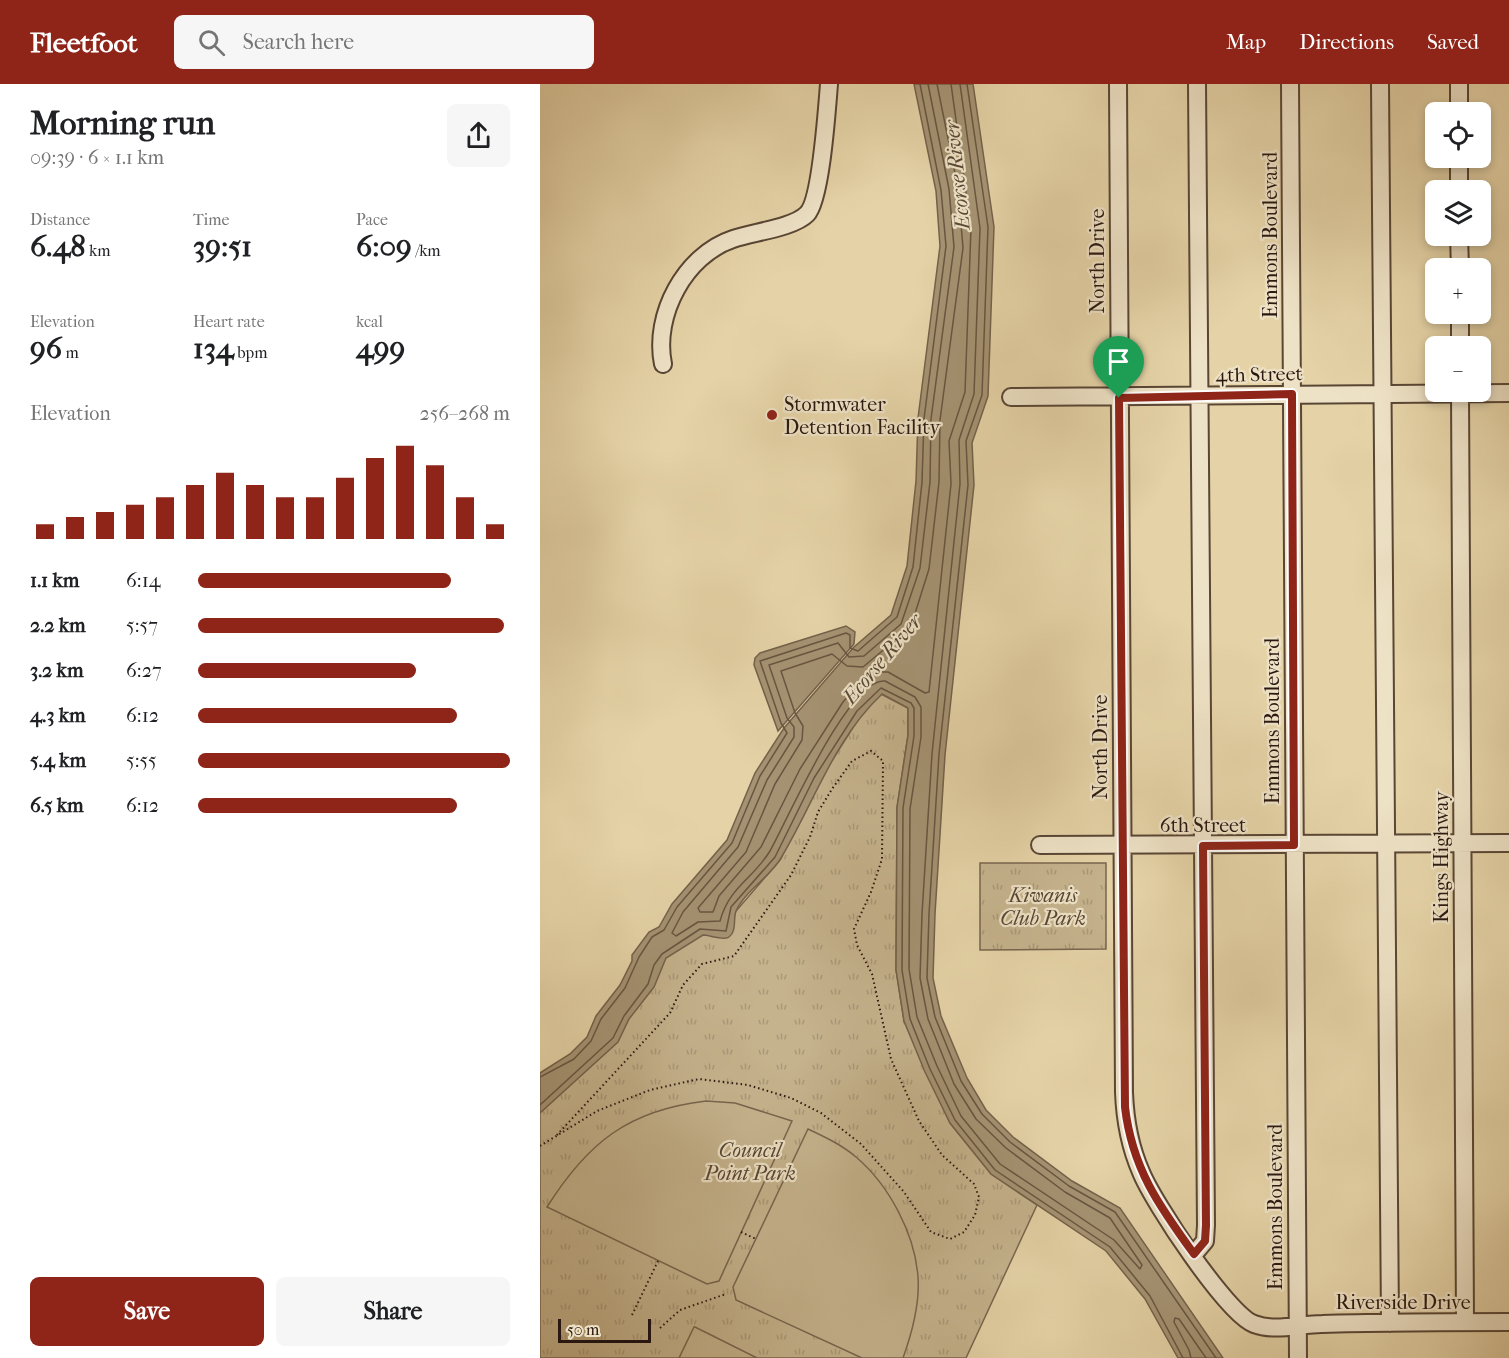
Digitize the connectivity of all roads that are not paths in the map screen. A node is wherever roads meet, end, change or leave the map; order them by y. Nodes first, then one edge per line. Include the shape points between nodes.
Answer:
1 (829, 84) edge
2 (1118, 84) edge
3 (1197, 84) edge
4 (1290, 84) edge
5 (1380, 84) edge
6 (1459, 84) edge
7 (1459, 102) edge
8 (663, 364) dead end
9 (1425, 393) edge
10 (1491, 393) edge
11 (1509, 393) edge
12 (1292, 394) junction
13 (1383, 394) junction
14 (1199, 396) junction
15 (1011, 397) dead end
16 (1119, 398) junction
17 (1460, 402) edge
18 (1462, 843) junction
19 (1509, 843) edge
20 (1387, 844) junction
21 (1040, 845) dead end
22 (1294, 845) junction
23 (1121, 846) junction
24 (1203, 846) junction
25 (1194, 1254) junction
26 (1465, 1322) junction
27 (1509, 1322) edge
28 (1390, 1323) junction
29 (1297, 1325) junction
30 (1298, 1358) edge

1 - 8 street via 812,207 797,220 731,239 694,265 665,314 660,345
2 - 16 street, North Drive
3 - 14 street
4 - 12 street, Emmons Boulevard
5 - 13 street
6 - 7 street
9 - 13 street, 4th Street
10 - 11 street, 4th Street
12 - 13 street, 4th Street
12 - 14 street, 4th Street
12 - 22 street, Emmons Boulevard
13 - 20 street
14 - 16 street, 4th Street
14 - 24 street
15 - 16 street, 4th Street
16 - 23 street, North Drive
17 - 18 street, Kings Highway
18 - 19 street, 6th Street
18 - 20 street, 6th Street
18 - 26 street, Kings Highway
20 - 22 street, 6th Street
20 - 28 street
21 - 23 street, 6th Street
22 - 24 street, 6th Street
22 - 29 street, Emmons Boulevard
23 - 24 street, 6th Street
23 - 25 street, North Drive via 1127,1125 1148,1187
24 - 25 street via 1206,1225 1205,1241
25 - 29 street, North Drive via 1243,1318 1267,1328
26 - 27 street, Riverside Drive
26 - 28 street, Riverside Drive
28 - 29 street, Riverside Drive
29 - 30 street, Emmons Boulevard

